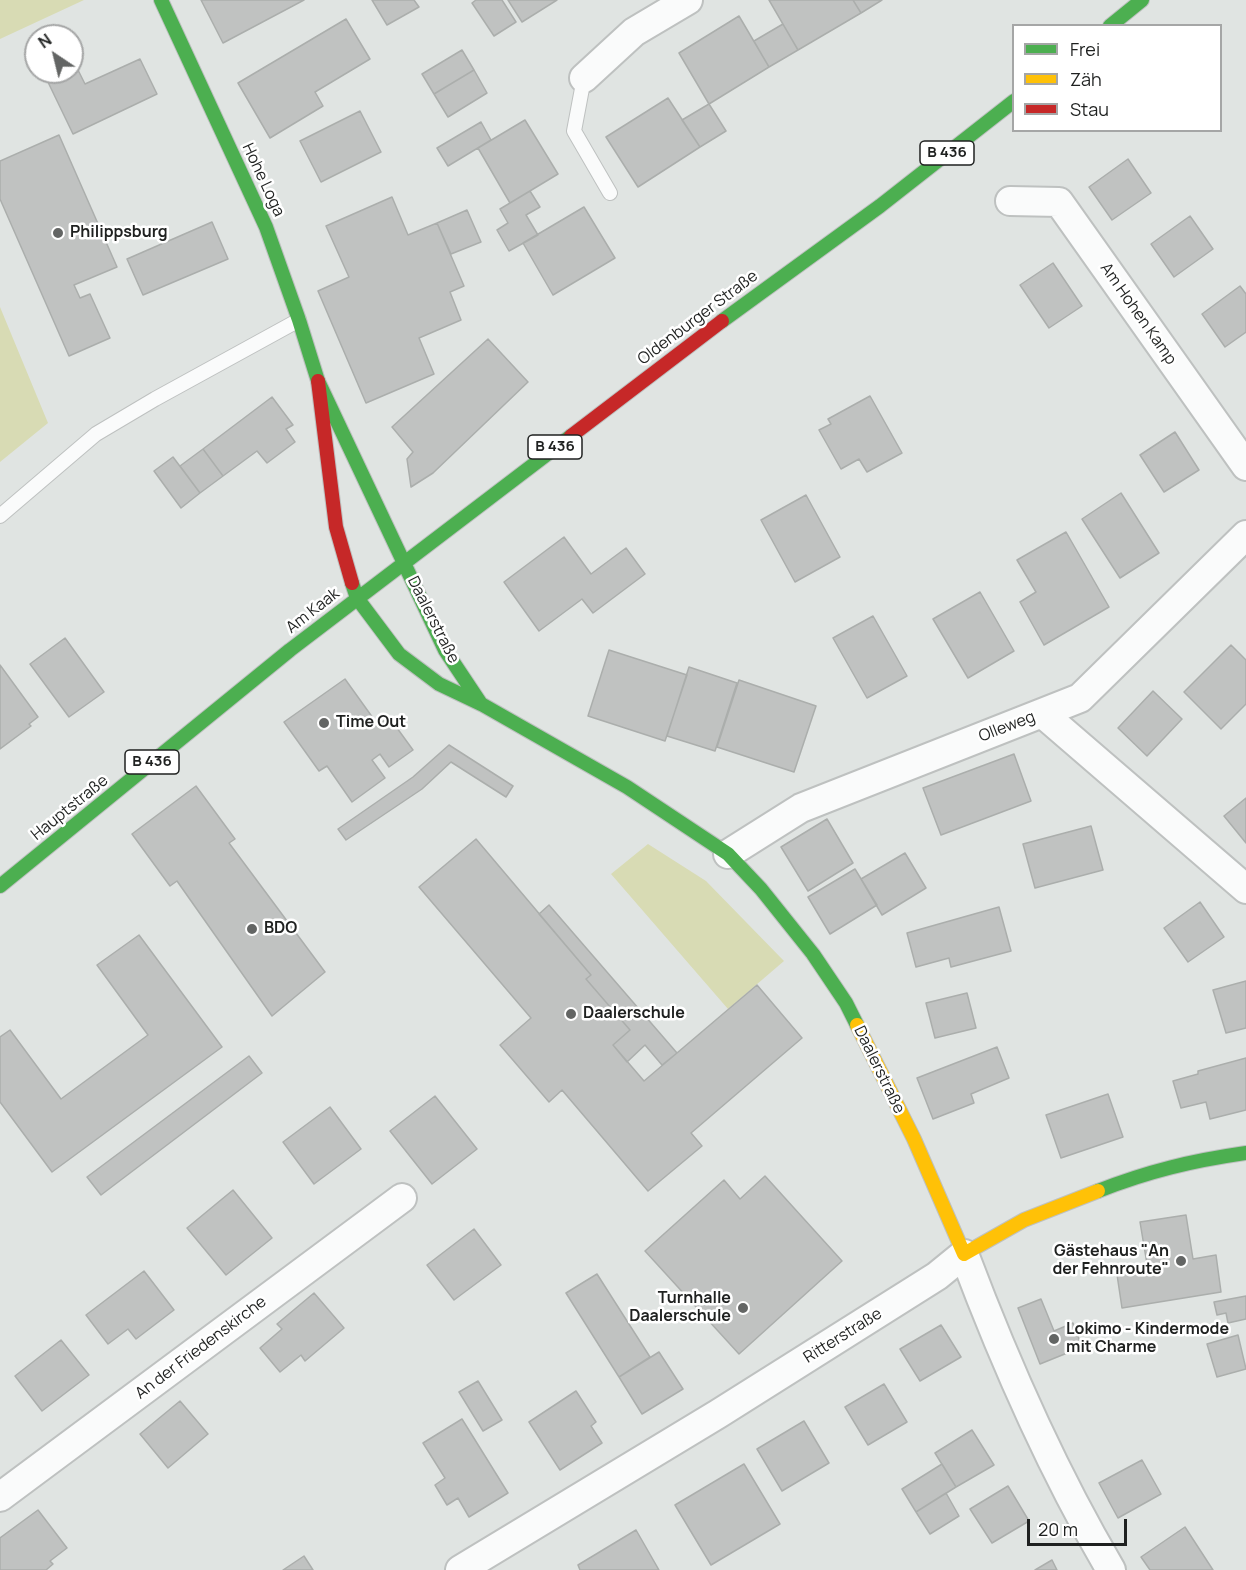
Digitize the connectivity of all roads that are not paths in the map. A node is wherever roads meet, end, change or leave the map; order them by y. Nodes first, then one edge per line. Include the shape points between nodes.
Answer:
1 (161, 0) edge
2 (688, 0) edge
3 (1142, 0) edge
4 (1112, 24) edge
5 (584, 78) joint
6 (1012, 103) edge
7 (610, 192) dead end
8 (1010, 201) dead end
9 (299, 320) junction
10 (318, 381) junction
11 (1246, 466) edge
12 (0, 516) edge
13 (1246, 535) edge
14 (404, 563) junction
15 (357, 598) junction
16 (243, 687) joint
17 (483, 705) junction
18 (1042, 713) junction
19 (729, 854) junction
20 (0, 886) edge
21 (1246, 889) edge
22 (1246, 1153) edge
23 (402, 1198) dead end
24 (964, 1254) junction
25 (0, 1497) edge
26 (460, 1570) edge
27 (1111, 1570) edge

1 - 9 street, Hohe Loga via 266,227
2 - 5 street via 634,32
3 - 4 street
5 - 7 lane via 574,131
6 - 14 street, Oldenburger Straße / B 436
8 - 11 street, Am Hohen Kamp via 1059,202
9 - 10 street, Hohe Loga
9 - 12 lane via 96,434
10 - 14 street, Hohe Loga
10 - 15 street, Hohe Loga via 336,527
13 - 18 street via 1080,698
14 - 15 street, Am Kaak / B 436
14 - 17 street, Daalerstraße via 445,650
15 - 16 street, Am Kaak / B 436
15 - 17 street, Daalerstraße via 399,654 439,684
16 - 20 street, Hauptstraße / B 436
17 - 19 street, Daalerstraße via 627,787
18 - 19 street, Olleweg via 801,808
18 - 21 street, Olleweg
19 - 24 street, Daalerstraße via 792,925 846,1003 914,1139
22 - 24 street, Ritterstraße via 1188,1162 1136,1176 1024,1220
23 - 25 street, An der Friedenskirche
24 - 26 street, Ritterstraße via 937,1276 753,1392
24 - 27 street, Daalerstraße via 1027,1407

